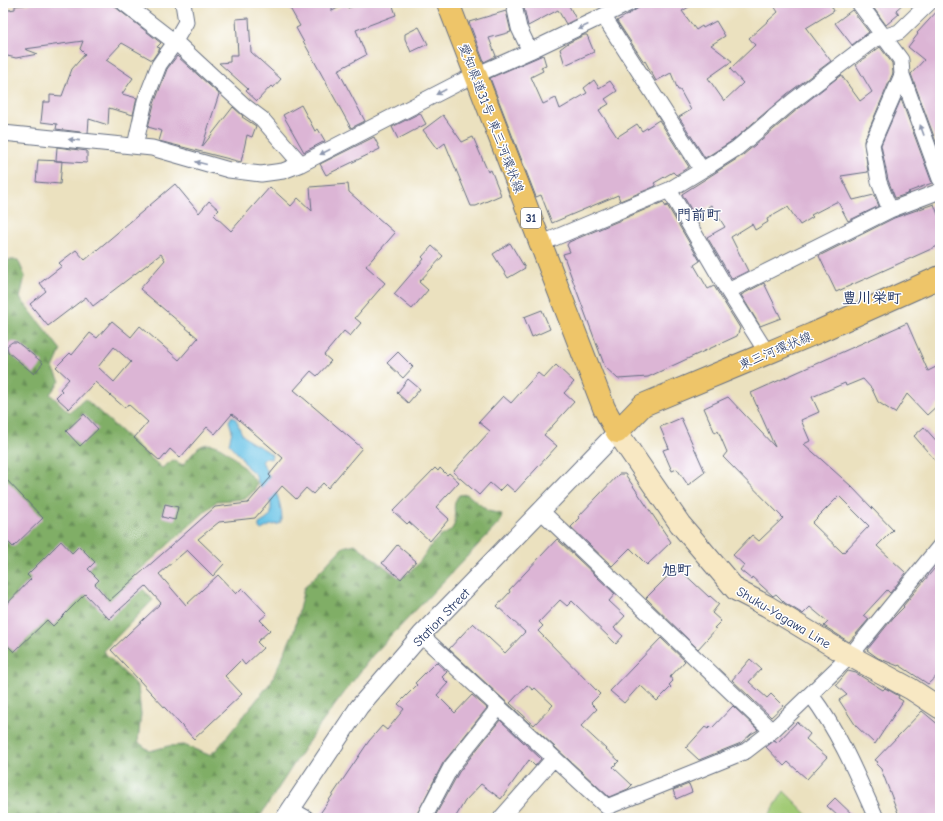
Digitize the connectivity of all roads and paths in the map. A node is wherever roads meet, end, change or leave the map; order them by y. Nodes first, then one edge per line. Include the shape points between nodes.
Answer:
1 (124, 3) edge
2 (183, 3) edge
3 (448, 3) edge
4 (859, 3) edge
5 (929, 3) edge
6 (625, 4) edge
7 (514, 5) dead end
8 (604, 17) junction
9 (883, 37) junction
10 (175, 42) junction
11 (530, 51) junction
12 (902, 75) junction
13 (476, 76) junction
14 (3, 133) edge
15 (135, 146) junction
16 (301, 164) junction
17 (702, 170) junction
18 (940, 180) edge
19 (669, 190) junction
20 (940, 191) edge
21 (890, 210) junction
22 (540, 244) junction
23 (940, 277) edge
24 (728, 291) junction
25 (767, 353) junction
26 (617, 432) junction
27 (541, 511) junction
28 (940, 546) edge
29 (421, 635) junction
30 (850, 656) junction
31 (811, 695) junction
32 (499, 707) junction
33 (940, 708) edge
34 (772, 732) junction
35 (553, 759) junction
36 (288, 814) edge
37 (306, 818) edge
38 (424, 818) edge
39 (501, 818) edge
40 (876, 818) edge

1 - 10 street
2 - 10 street via 186,22
3 - 13 main road, 愛知県道31号 東三河環状線 / 31
4 - 9 street
5 - 9 street via 899,32
6 - 8 street
7 - 11 street via 519,28
8 -> 11 street
8 - 17 street
9 - 12 street via 901,60
9 - 17 street via 873,40 737,148
10 - 15 street via 156,72 145,101
10 - 16 street via 262,119
11 - 13 street
18 -> 12 street
12 - 21 street via 872,144 879,182
13 -> 16 street
13 - 22 main road, 愛知県道31号 東三河環状線 / 31
15 -> 14 street
16 -> 15 street via 283,171 261,174 229,170 152,148
17 - 19 street
19 - 22 street
19 - 24 street
20 - 21 street
21 - 24 street
22 - 26 main road, 愛知県道31号 東三河環状線 / 31 via 604,408
23 - 25 main road, 東三河環状線
24 - 25 street
25 - 26 main road, 東三河環状線 via 643,405
26 - 27 street, Station Street
26 - 30 main road, Shuku-Yagawa Line via 680,524 736,590
27 - 29 street, Station Street
27 - 34 street
28 - 30 street
29 - 32 street
29 - 36 street, Station Street via 359,707
30 - 31 street
30 - 33 main road, Shuku-Yagawa Line
31 - 34 street
31 - 40 street via 824,711 849,756
32 - 35 street
32 - 38 street via 451,767
34 - 35 street via 746,751 607,808
35 - 39 street
36 - 37 street

